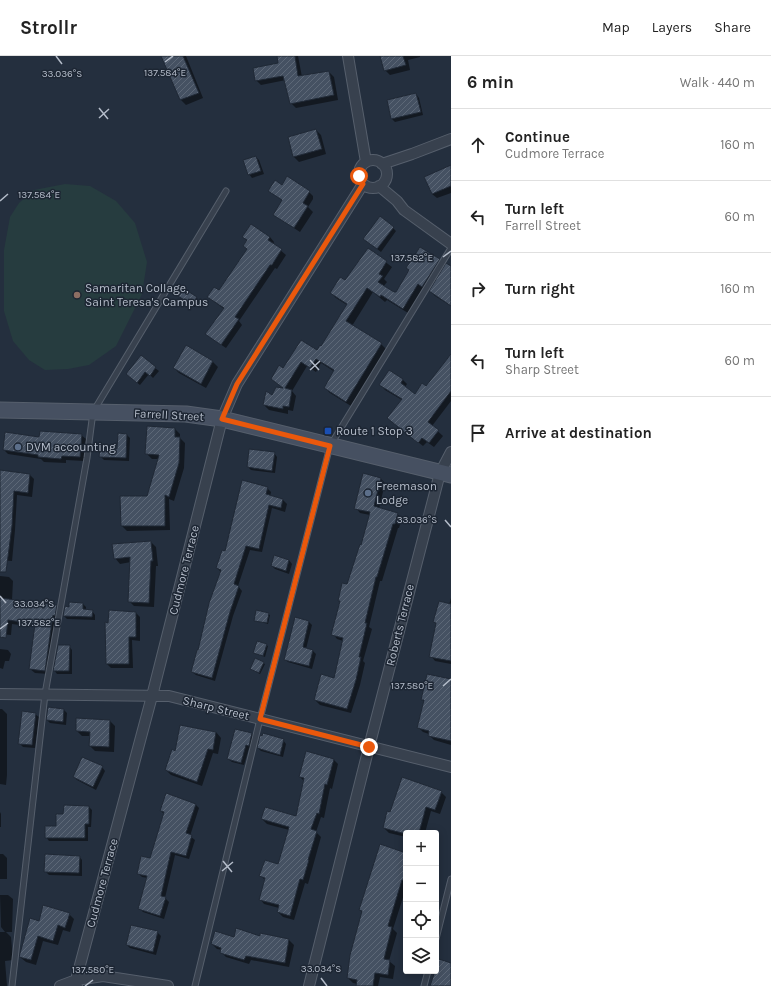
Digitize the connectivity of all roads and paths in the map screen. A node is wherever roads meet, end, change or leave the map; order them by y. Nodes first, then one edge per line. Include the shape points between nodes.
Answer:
1 (348, 56) edge
2 (451, 139) edge
3 (366, 162) junction
4 (382, 164) junction
5 (363, 184) junction
6 (379, 186) junction
7 (226, 191) dead end
8 (451, 244) edge
9 (451, 248) edge
10 (0, 410) edge
11 (93, 412) junction
12 (222, 419) junction
13 (330, 446) junction
14 (451, 452) edge
15 (445, 474) edge
16 (0, 694) edge
17 (45, 694) junction
18 (152, 696) junction
19 (260, 719) junction
20 (369, 747) junction
21 (451, 767) edge
22 (451, 879) edge
23 (436, 938) edge
24 (427, 974) edge
25 (77, 983) edge
26 (12, 986) edge
27 (60, 986) edge
28 (168, 986) edge
29 (195, 986) edge
30 (309, 986) edge
31 (424, 986) edge

1 - 3 street
2 - 4 street
3 - 4 street via 374,160
3 - 5 street via 359,172
4 - 6 street via 386,176
5 - 6 street via 371,188
5 - 12 street, Cudmore Terrace via 237,384
6 - 8 street via 404,210
7 - 11 lane
9 - 13 lane
10 - 11 main road, Farrell Street
11 - 12 main road, Farrell Street via 186,414
11 - 17 lane
12 - 13 main road, Farrell Street
12 - 18 street, Cudmore Terrace
13 - 15 main road, Farrell Street
13 - 19 lane
14 - 15 street, Roberts Terrace
15 - 20 street, Roberts Terrace
16 - 17 street, Sharp Street
17 - 18 street, Sharp Street
17 - 26 lane
18 - 19 street, Sharp Street via 169,696
18 - 25 street, Cudmore Terrace
19 - 20 street, Sharp Street
19 - 29 lane
20 - 21 street, Sharp Street
20 - 30 street, Roberts Terrace
22 - 23 lane
24 - 31 lane
25 - 27 street
25 - 28 street via 103,976

